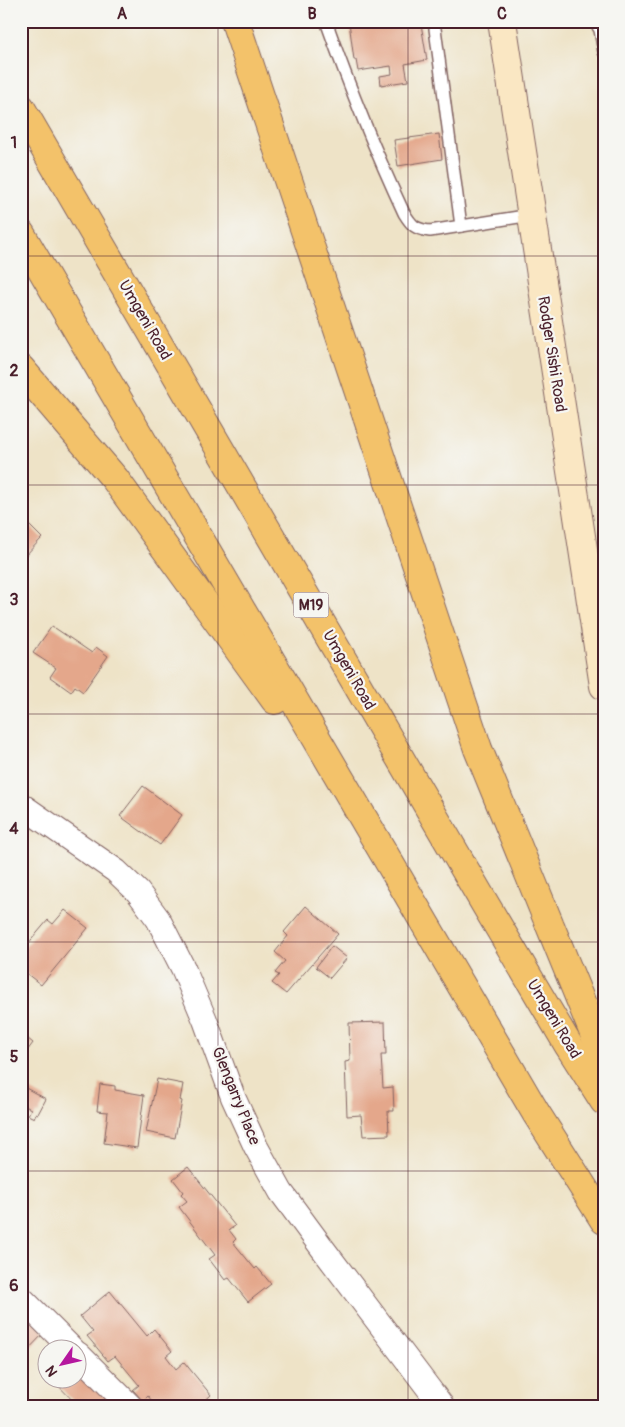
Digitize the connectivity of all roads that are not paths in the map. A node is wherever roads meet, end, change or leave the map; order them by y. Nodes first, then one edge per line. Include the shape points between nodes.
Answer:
1 (235, 21) edge
2 (326, 21) edge
3 (434, 21) edge
4 (502, 21) edge
5 (595, 21) edge
6 (604, 52) edge
7 (21, 108) edge
8 (531, 214) junction
9 (461, 226) junction
10 (21, 234) edge
11 (21, 369) edge
12 (598, 613) edge
13 (604, 686) edge
14 (21, 804) edge
15 (448, 964) junction
16 (604, 1058) edge
17 (604, 1101) edge
18 (604, 1220) edge
19 (21, 1298) edge
20 (63, 1340) edge
21 (88, 1364) edge
22 (130, 1406) edge
23 (442, 1406) edge

1 - 16 highway via 478,749
2 - 9 lane via 370,134 409,221 418,230
3 - 9 lane
4 - 8 street, Rodger Sishi Road
5 - 6 lane
7 - 17 highway, Umgeni Road / M19 via 485,904
8 - 9 lane
8 - 12 street, Rodger Sishi Road
10 - 15 highway
11 - 15 highway via 115,479 259,677
12 - 13 street, Rodger Sishi Road
14 - 23 street, Glengarry Place via 116,871 138,892 158,919 206,1020 233,1096 256,1148 286,1199
15 - 18 highway
19 - 20 street
21 - 22 street

